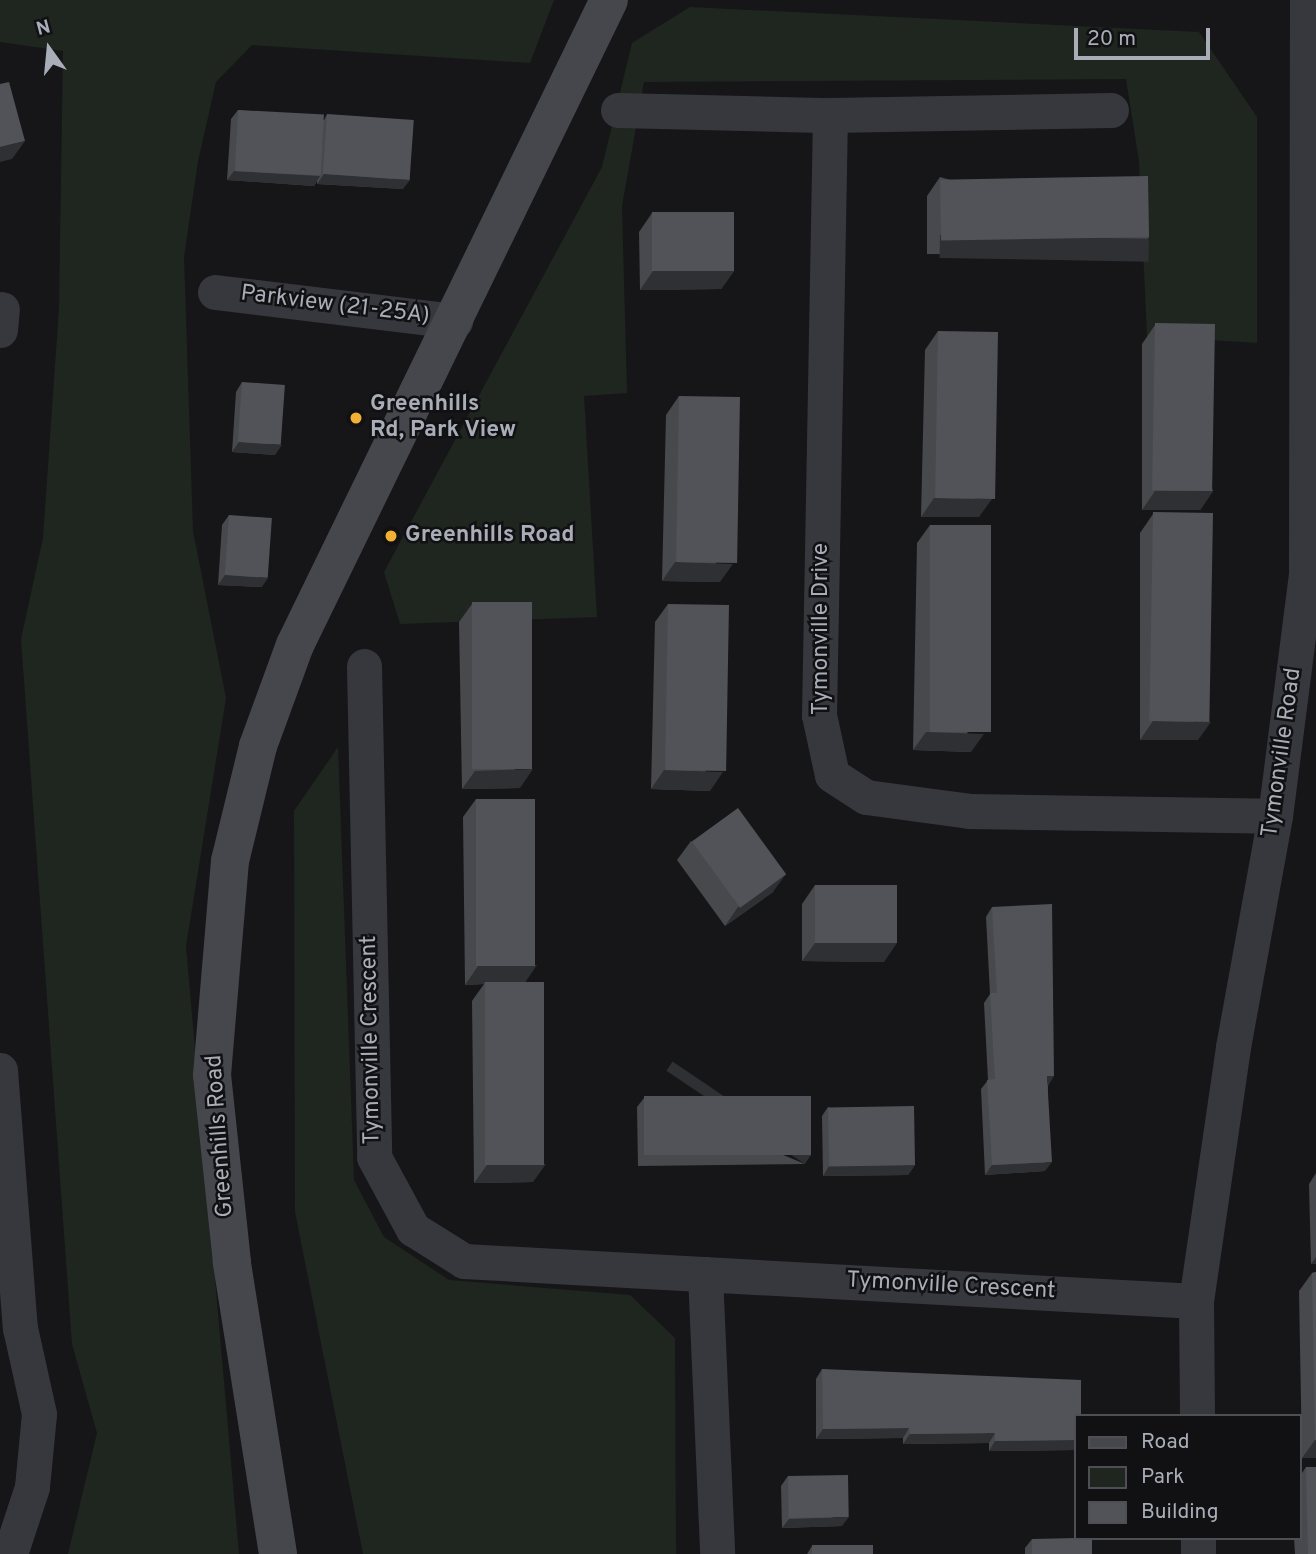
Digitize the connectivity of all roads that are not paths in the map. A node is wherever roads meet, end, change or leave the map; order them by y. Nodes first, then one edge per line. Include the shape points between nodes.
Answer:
1 (609, 0) edge
2 (1307, 0) edge
3 (618, 110) dead end
4 (1111, 110) dead end
5 (830, 115) junction
6 (215, 292) dead end
7 (454, 321) junction
8 (1311, 574) edge
9 (364, 666) dead end
10 (1275, 816) junction
11 (0, 1070) edge
12 (705, 1275) junction
13 (1196, 1301) junction
14 (10, 1329) edge
15 (1197, 1414) edge
16 (10, 1554) edge
17 (278, 1554) edge
18 (717, 1554) edge

1 - 7 main road, Greenhills Road
2 - 8 street, Tymonville Road
3 - 5 street
4 - 5 street
5 - 10 street, Tymonville Drive via 819,715 832,775 866,797 969,811
6 - 7 street, Parkview (21-25A)
7 - 17 main road, Greenhills Road via 295,645 258,746 230,861 212,1075 232,1262
8 - 10 street, Tymonville Road
9 - 12 street, Tymonville Crescent via 374,1157 413,1229 464,1261
10 - 13 street, Tymonville Road via 1233,1047
11 - 14 street
12 - 13 street, Tymonville Crescent
12 - 18 street
13 - 15 street, Tymonville Road
14 - 16 street via 39,1414 32,1487

